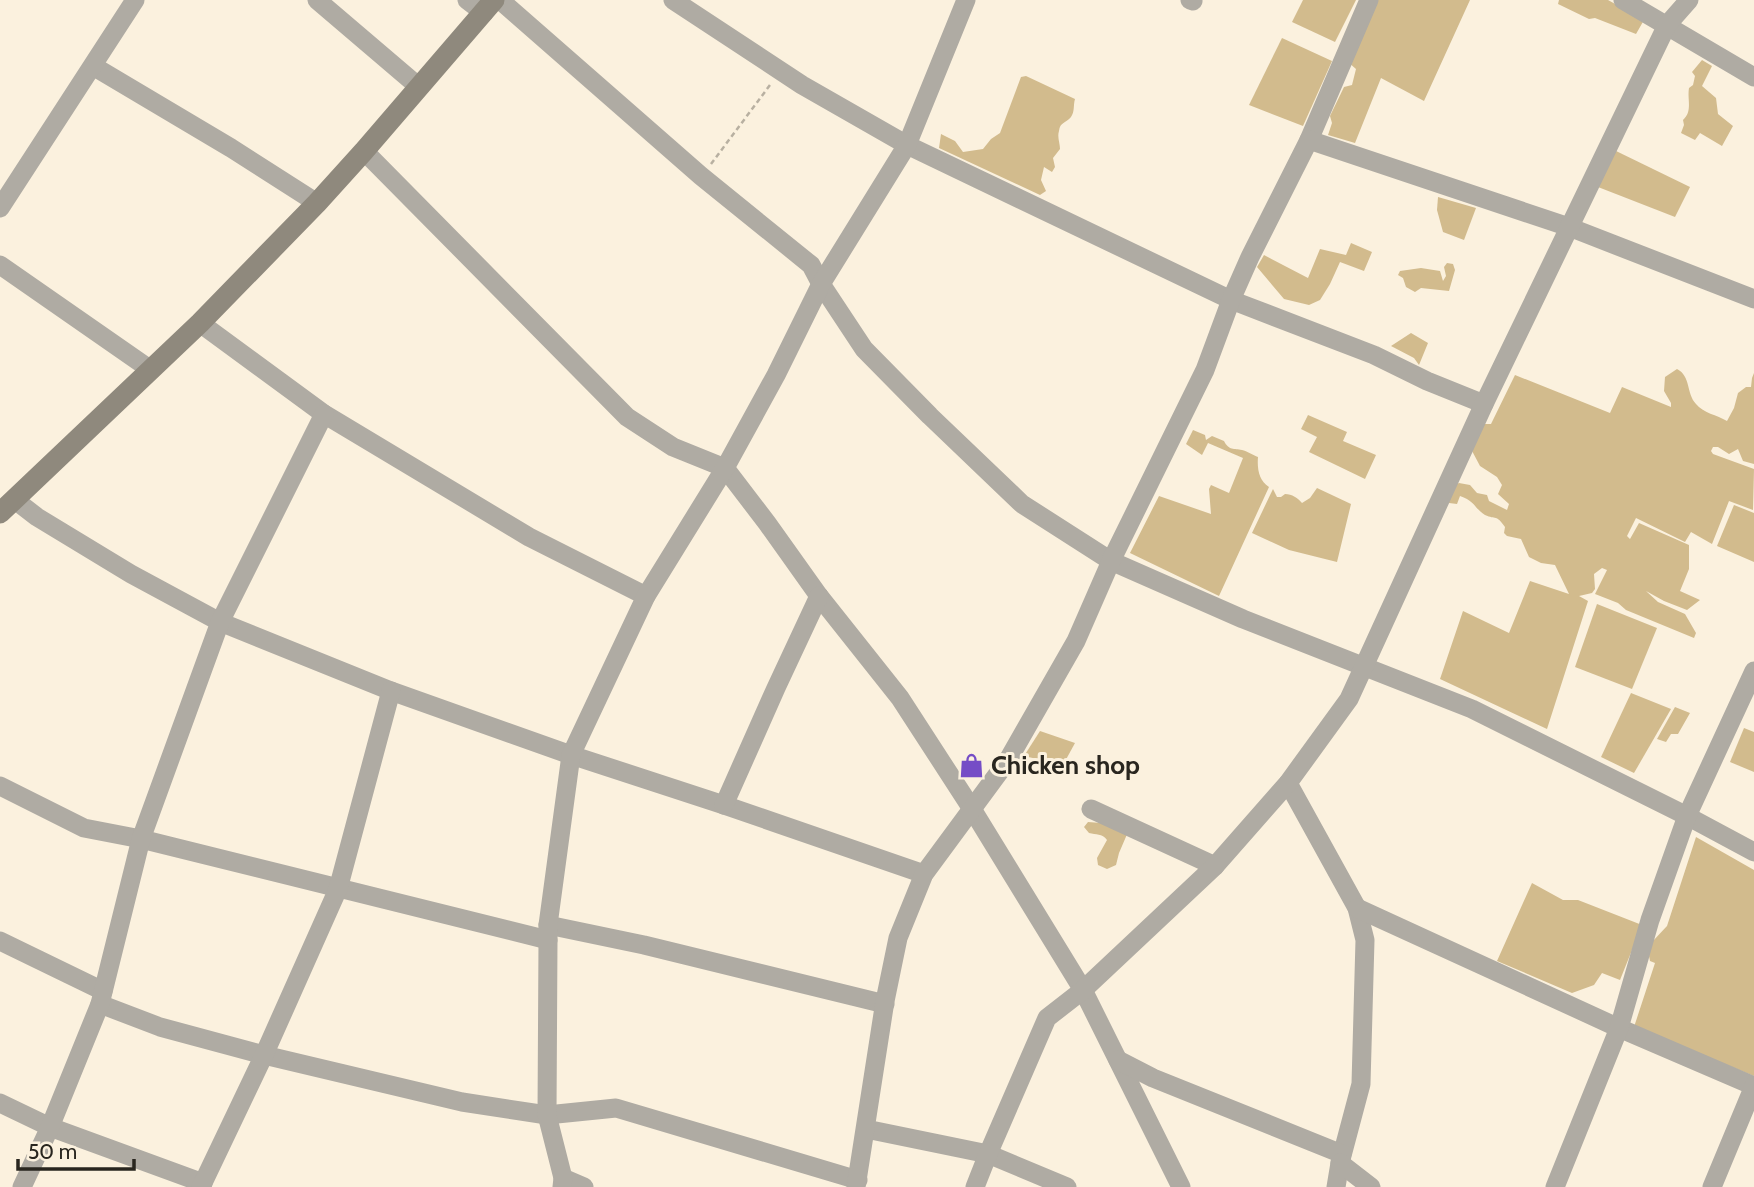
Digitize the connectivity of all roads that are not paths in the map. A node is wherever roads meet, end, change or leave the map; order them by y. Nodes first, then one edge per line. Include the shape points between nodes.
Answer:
1 (135, 0) edge
2 (317, 0) edge
3 (673, 0) edge
4 (966, 0) edge
5 (1369, 0) edge
6 (1623, 0) edge
7 (1689, 0) edge
8 (486, 3) edge
9 (1667, 25) junction
10 (93, 66) junction
11 (1754, 77) edge
12 (419, 87) junction
13 (1309, 140) junction
14 (907, 145) junction
15 (364, 151) junction
16 (317, 203) junction
17 (0, 208) edge
18 (1569, 227) junction
19 (0, 265) edge
20 (821, 284) junction
21 (1754, 299) edge
22 (1231, 300) junction
23 (200, 323) junction
24 (151, 370) junction
25 (1484, 404) junction
26 (324, 414) junction
27 (725, 468) junction
28 (7, 506) edge
29 (1111, 561) junction
30 (646, 596) junction
31 (819, 596) junction
32 (220, 622) junction
33 (1365, 666) junction
34 (1754, 671) edge
35 (391, 691) junction
36 (571, 755) junction
37 (1288, 783) junction
38 (0, 786) edge
39 (724, 805) junction
40 (972, 808) junction
41 (1091, 809) dead end
42 (1687, 816) junction
43 (141, 839) junction
44 (1754, 852) edge
45 (1215, 866) junction
46 (924, 874) junction
47 (338, 889) junction
48 (1357, 908) junction
49 (548, 932) junction
50 (0, 941) edge
51 (1083, 990) junction
52 (101, 997) junction
53 (885, 1004) junction
54 (1619, 1028) junction
55 (264, 1055) junction
56 (1118, 1060) junction
57 (1754, 1086) edge
58 (0, 1103) edge
59 (547, 1115) junction
60 (50, 1127) junction
61 (866, 1129) junction
62 (988, 1154) junction
63 (1341, 1159) junction
64 (562, 1183) edge
65 (857, 1183) edge
66 (202, 1185) edge
67 (22, 1187) edge
68 (584, 1187) edge
69 (975, 1187) edge
70 (1067, 1187) edge
71 (1181, 1187) edge
72 (1336, 1187) edge
73 (1371, 1187) edge
74 (1555, 1187) edge
75 (1712, 1187) edge

1 - 10 street
2 - 12 street
3 - 14 street via 780,71
4 - 14 street
5 - 13 street
6 - 9 street
7 - 9 street
8 - 12 street
8 - 20 street via 811,265
9 - 11 street
9 - 18 street
10 - 16 street
10 - 17 street
12 - 15 street
13 - 18 street
13 - 22 street
14 - 20 street
14 - 22 street
15 - 16 street
15 - 27 street via 627,417 673,447
16 - 23 street
18 - 21 street
18 - 25 street
19 - 24 street
20 - 27 street
20 - 29 street via 863,349 1022,504
22 - 25 street
22 - 29 street via 1205,370
23 - 24 street
23 - 26 street
24 - 28 street
25 - 33 street
26 - 30 street via 530,537
26 - 32 street
27 - 30 street
27 - 31 street
28 - 32 street via 37,517 131,575
29 - 33 street
29 - 40 street via 1076,641 1008,760
30 - 36 street
31 - 39 street
31 - 40 street via 900,698
32 - 35 street
32 - 43 street
33 - 37 street via 1349,699
33 - 42 street via 1472,709
34 - 42 street
35 - 36 street
35 - 47 street
36 - 39 street
36 - 49 street
37 - 45 street
37 - 48 street
38 - 43 street via 84,828
39 - 46 street
40 - 46 street
40 - 51 street
41 - 45 street
42 - 44 street
42 - 54 street
43 - 47 street
43 - 52 street
45 - 51 street
46 - 53 street via 898,938
47 - 49 street
47 - 55 street
48 - 54 street
48 - 63 street via 1365,940 1362,1084
49 - 53 street via 644,945
49 - 59 street
50 - 52 street
51 - 56 street
51 - 62 street via 1047,1018
52 - 55 street via 160,1027
52 - 60 street
53 - 61 street
54 - 57 street
54 - 74 street
55 - 59 street via 462,1102
55 - 66 street
56 - 63 street
56 - 71 street
57 - 75 street
58 - 60 street
59 - 64 street
59 - 65 street via 616,1108
60 - 66 street
60 - 67 street
61 - 62 street
61 - 65 street
62 - 69 street
62 - 70 street
63 - 72 street
63 - 73 street
64 - 68 street

